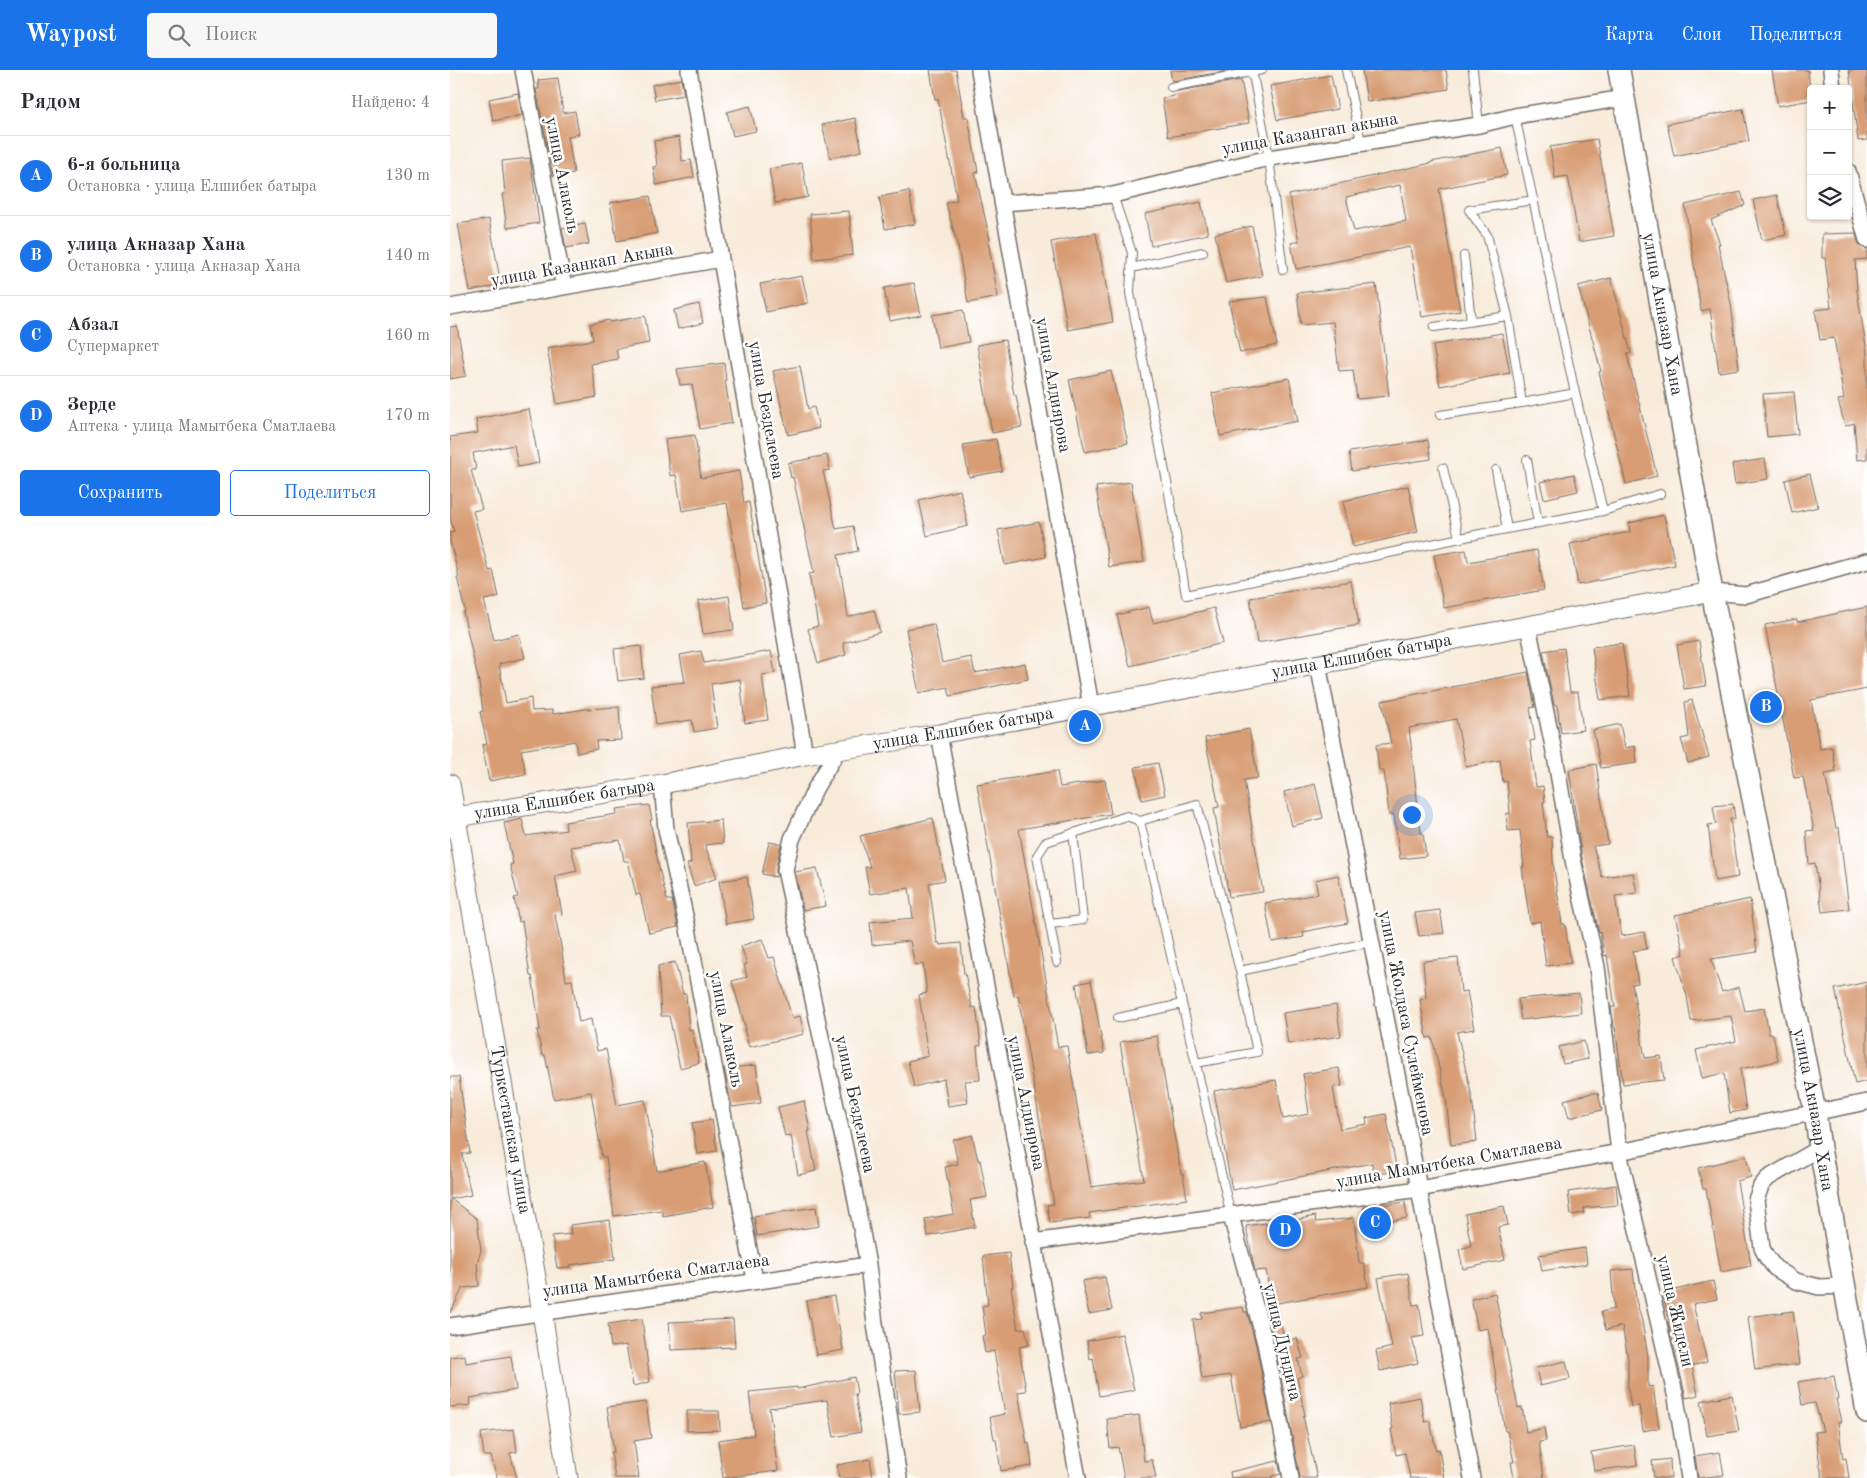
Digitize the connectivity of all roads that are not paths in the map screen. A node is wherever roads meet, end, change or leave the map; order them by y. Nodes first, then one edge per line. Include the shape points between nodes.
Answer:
1 (523, 70) edge
2 (689, 70) edge
3 (979, 70) edge
4 (1262, 70) edge
5 (1346, 70) edge
6 (1474, 70) edge
7 (1619, 70) edge
8 (1831, 70) edge
9 (1252, 71) edge
10 (1833, 85) edge
11 (1171, 87) dead end
12 (1624, 98) junction
13 (1515, 116) junction
14 (1479, 125) junction
15 (1361, 142) junction
16 (1269, 158) junction
17 (1849, 175) edge
18 (1113, 195) junction
19 (1534, 200) junction
20 (1002, 203) junction
21 (1867, 240) edge
22 (1203, 252) dead end
23 (1464, 256) dead end
24 (721, 259) junction
25 (1131, 268) junction
26 (1282, 270) dead end
27 (564, 287) junction
28 (450, 307) edge
29 (1508, 316) junction
30 (1471, 321) junction
31 (1434, 326) dead end
32 (1575, 393) junction
33 (1522, 403) junction
34 (1440, 414) dead end
35 (1527, 460) dead end
36 (1442, 468) dead end
37 (1496, 470) dead end
38 (1660, 494) dead end
39 (1603, 512) junction
40 (1538, 523) junction
41 (1506, 529) junction
42 (1459, 538) junction
43 (1867, 561) edge
44 (1712, 592) junction
45 (1528, 626) junction
46 (1318, 664) junction
47 (1091, 706) junction
48 (939, 734) junction
49 (838, 750) junction
50 (805, 755) junction
51 (450, 784) edge
52 (662, 784) junction
53 (453, 817) edge
54 (1140, 822) junction
55 (1073, 833) junction
56 (1050, 924) junction
57 (1371, 942) junction
58 (1058, 962) dead end
59 (1240, 971) junction
60 (1182, 1004) junction
61 (1118, 1018) dead end
62 (1196, 1064) junction
63 (1867, 1102) edge
64 (1815, 1112) junction
65 (1820, 1148) junction
66 (1619, 1152) junction
67 (1419, 1190) junction
68 (1231, 1216) junction
69 (1033, 1242) junction
70 (868, 1265) junction
71 (755, 1280) junction
72 (1845, 1286) junction
73 (542, 1312) junction
74 (450, 1326) edge
75 (1867, 1412) edge
76 (568, 1478) edge
77 (899, 1478) edge
78 (1078, 1478) edge
79 (1291, 1478) edge
80 (1472, 1478) edge
81 (1689, 1478) edge

1 - 27 street, улица Алаколь
2 - 24 street, улица Безделеева
3 - 20 street, улица Алдиярова
4 - 9 lane
5 - 15 lane
6 - 14 lane
7 - 12 main road, улица Акназар Хана
8 - 10 street
9 - 11 lane
9 - 16 lane
12 - 13 street, улица Казангап акына
12 - 44 main road, улица Акназар Хана
13 - 14 street, улица Казангап акына
13 - 19 lane
14 - 15 street, улица Казангап акына
15 - 16 street, улица Казангап акына
16 - 18 street, улица Казангап акына
16 - 26 lane
17 - 21 street
18 - 20 street, улица Казангап акына
18 - 25 lane via 1132,253
19 - 29 lane via 1469,210 1487,235
19 - 32 lane
20 - 47 street, улица Алдиярова
22 - 25 lane
23 - 30 lane
24 - 27 street, улица Казанкап Акына
24 - 50 street, улица Безделеева
25 - 42 lane via 1130,293 1186,595
27 - 28 street, улица Казанкап Акына
29 - 30 lane
29 - 33 lane
30 - 31 lane
32 - 33 lane
32 - 39 lane
33 - 34 lane
35 - 40 lane
36 - 42 lane
37 - 41 lane
38 - 39 lane
39 - 40 lane
40 - 41 lane
41 - 42 lane
43 - 44 street via 1746,595
44 - 45 street, улица Елшибек батыра
44 - 64 main road, улица Акназар Хана
45 - 46 street, улица Елшибек батыра
45 - 66 street, улица Жидели via 1597,967
46 - 47 street, улица Елшибек батыра
46 - 57 street, улица Жолдаса Сулейменова
47 - 48 street, улица Елшибек батыра
48 - 49 street, улица Елшибек батыра
48 - 69 street, улица Алдиярова
49 - 50 street, улица Елшибек батыра
49 - 70 street, улица Безделеева via 815,789 792,839 785,870
50 - 52 street, улица Елшибек батыра
51 - 53 street, Туркестанская улица
52 - 53 street, улица Елшибек батыра
52 - 71 street, улица Алаколь via 666,829
53 - 73 street, Туркестанская улица
54 - 55 lane via 1128,816
54 - 59 lane via 1197,804
54 - 60 lane
55 - 56 lane via 1046,842 1037,856
55 - 56 lane via 1083,920
56 - 58 lane
57 - 59 lane
57 - 67 street, улица Жолдаса Сулейменова
59 - 62 lane via 1257,1052
60 - 61 lane
60 - 62 lane
62 - 68 lane
63 - 64 street, улица Мамытбека Сматлаева
64 - 65 main road, улица Акназар Хана
64 - 66 street, улица Мамытбека Сматлаева
65 - 72 main road, улица Акназар Хана
65 - 72 street via 1768,1178 1761,1186 1756,1200 1762,1248 1775,1268 1796,1281 1819,1287
66 - 67 street, улица Мамытбека Сматлаева
66 - 81 street, улица Жидели via 1676,1398
67 - 68 street, улица Мамытбека Сматлаева
67 - 80 street, улица Жолдаса Сулейменова
68 - 69 street, улица Мамытбека Сматлаева
68 - 79 street, улица Дундича via 1266,1342
69 - 78 street, улица Алдиярова
70 - 71 street, улица Мамытбека Сматлаева
70 - 77 street, улица Безделеева
71 - 73 street, улица Мамытбека Сматлаева
72 - 75 main road, улица Акназар Хана
73 - 74 street, улица Мамытбека Сматлаева
73 - 76 street, Туркестанская улица

